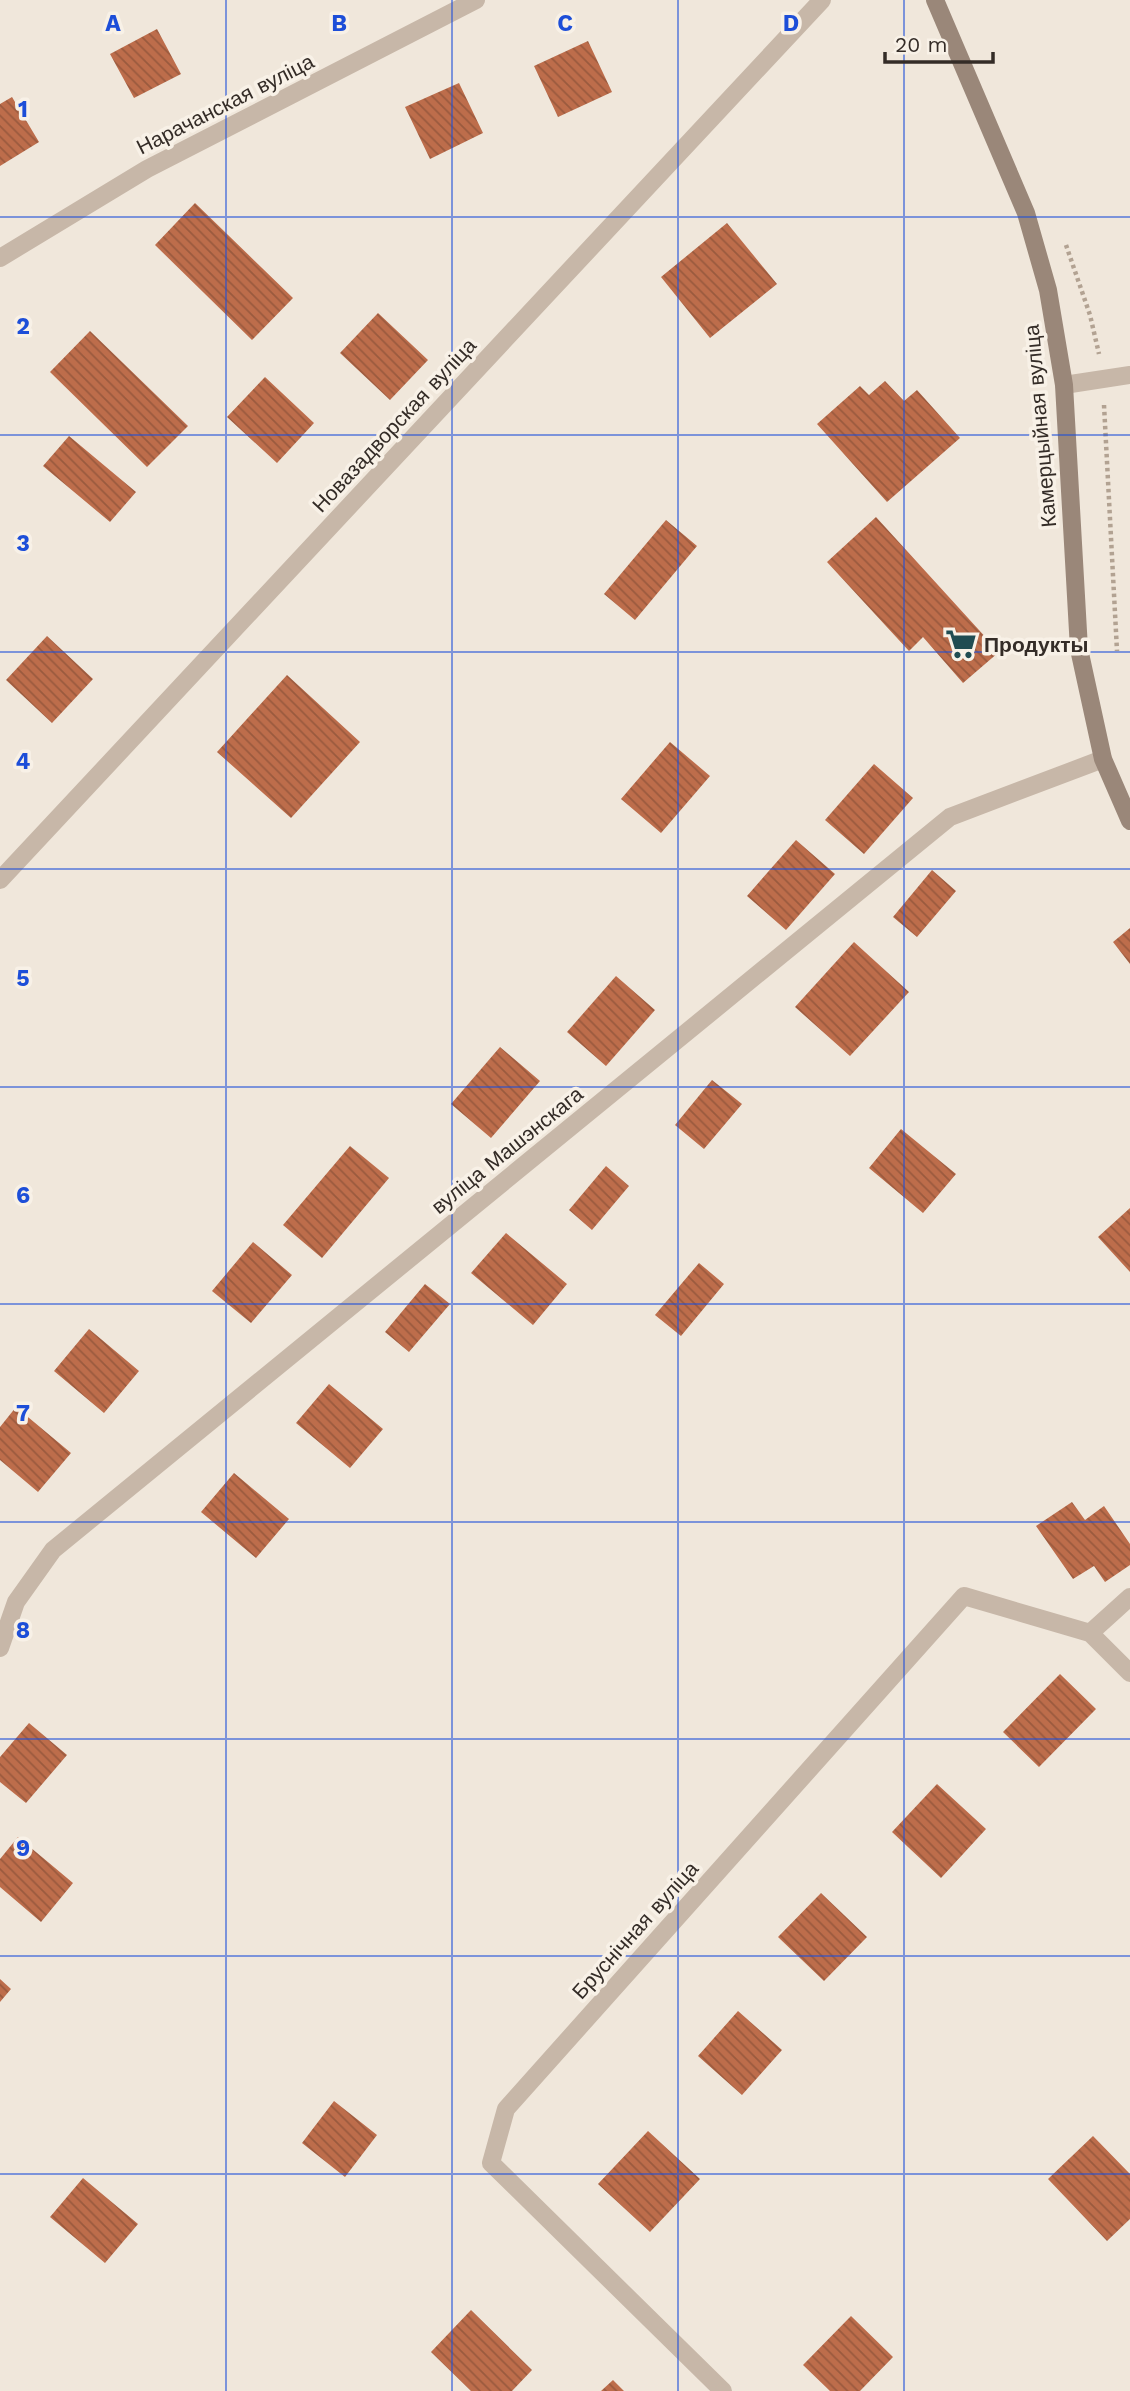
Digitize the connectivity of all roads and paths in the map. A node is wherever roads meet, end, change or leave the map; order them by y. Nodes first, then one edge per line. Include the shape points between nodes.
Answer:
1 (476, 0) edge
2 (822, 0) edge
3 (935, 0) edge
4 (0, 258) edge
5 (1130, 375) edge
6 (1064, 385) junction
7 (1103, 759) junction
8 (1130, 821) edge
9 (0, 880) edge
10 (1130, 1597) edge
11 (1090, 1633) junction
12 (0, 1648) edge
13 (1130, 1673) edge
14 (723, 2391) edge

1 - 4 street, Нарачанская вуліца via 147,169
2 - 9 street, Новазадворская вуліца
3 - 6 main road, Камерцыйная вуліца via 1026,213 1048,289
5 - 6 street
6 - 7 main road, Камерцыйная вуліца via 1079,649
7 - 8 main road, Камерцыйная вуліца
7 - 12 street, вуліца Машэнскага via 950,817 53,1550 16,1602
10 - 11 street
11 - 13 street
11 - 14 street, Бруснічная вуліца via 964,1596 506,2109 491,2163

